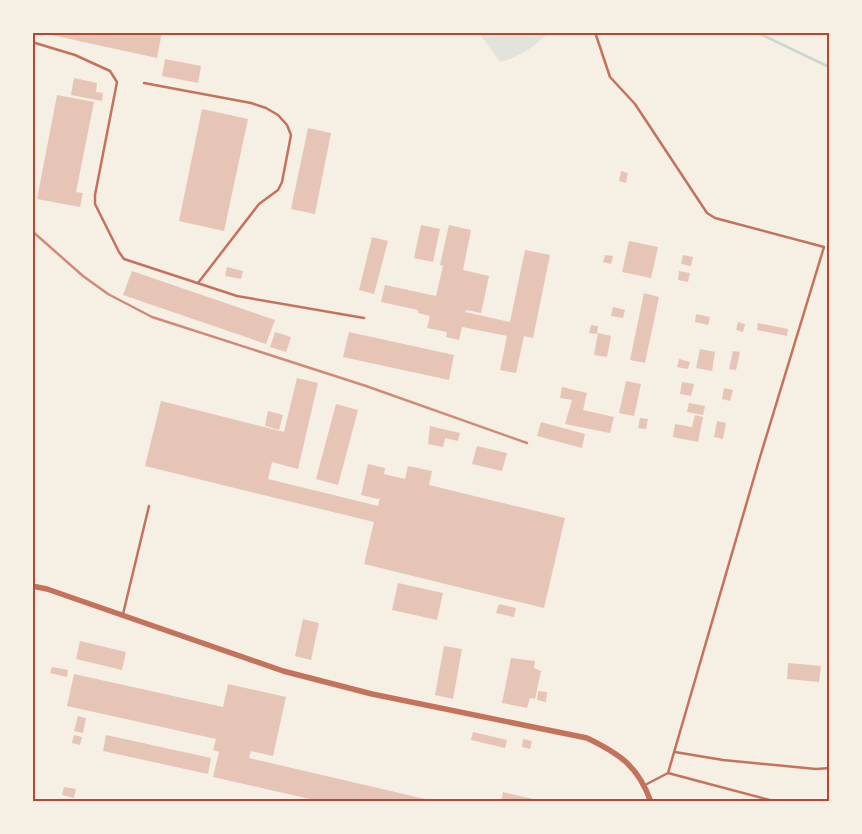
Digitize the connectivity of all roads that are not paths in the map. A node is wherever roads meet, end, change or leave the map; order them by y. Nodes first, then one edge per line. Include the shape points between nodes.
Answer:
1 (596, 32) edge
2 (32, 42) edge
3 (144, 83) dead end
4 (198, 283) junction
5 (364, 318) dead end
6 (149, 506) dead end
7 (32, 586) edge
8 (123, 615) junction
9 (674, 752) junction
10 (830, 768) edge
11 (668, 773) junction
12 (645, 785) junction
13 (651, 802) edge
14 (777, 802) edge

1 - 9 lane via 610,77 635,104 707,213 715,218 824,247
2 - 4 lane via 75,55 114,75 117,82 95,204 124,259
3 - 4 lane via 266,108 278,115 291,135 278,190 259,204
4 - 5 lane via 237,296
6 - 8 lane
7 - 8 street
8 - 12 street via 283,671 372,694 587,738 629,763
9 - 10 lane via 723,760
9 - 11 lane
11 - 12 lane
11 - 14 lane
12 - 13 street

